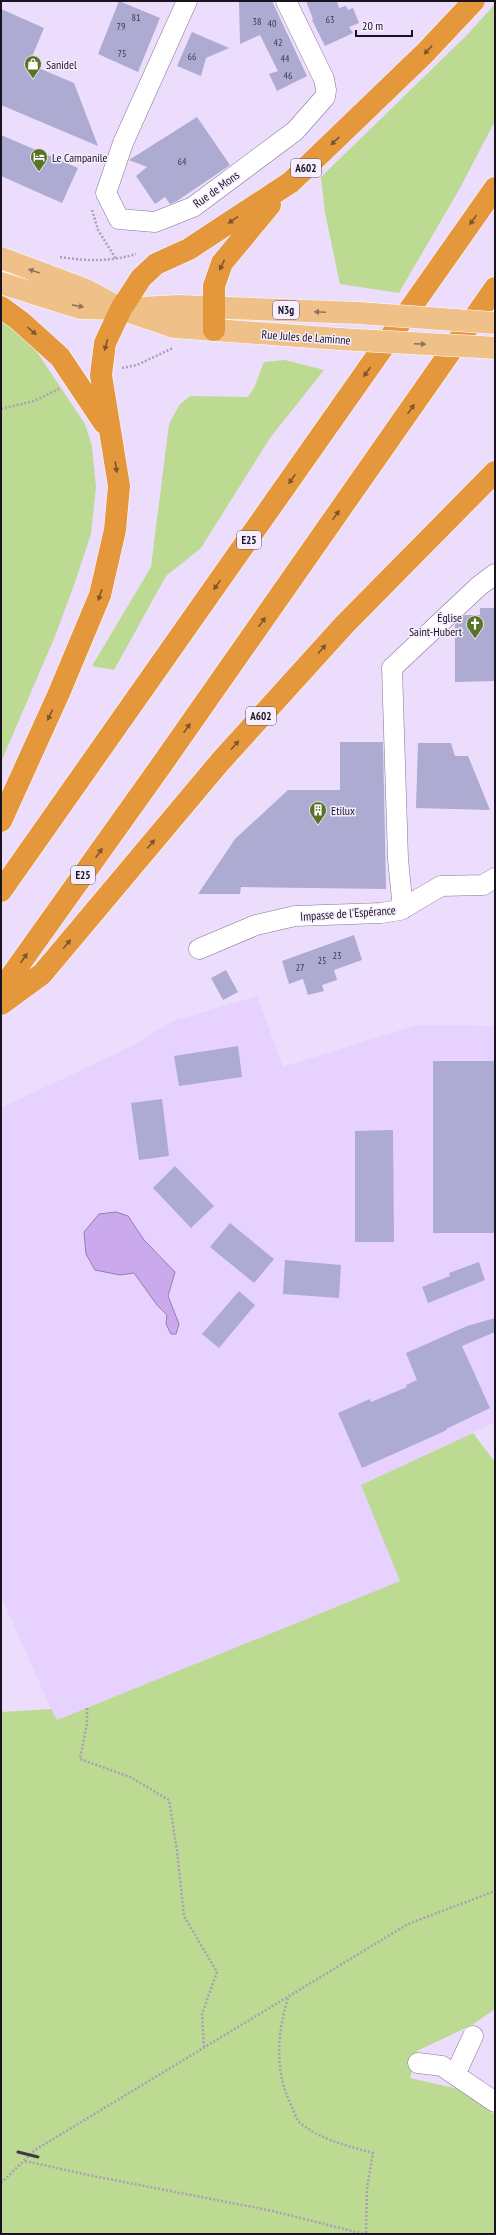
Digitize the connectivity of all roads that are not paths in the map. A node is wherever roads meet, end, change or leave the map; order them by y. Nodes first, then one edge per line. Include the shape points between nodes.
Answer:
1 (187, 1) edge
2 (286, 1) edge
3 (474, 1) edge
4 (291, 182) junction
5 (495, 188) edge
6 (1, 258) edge
7 (1, 283) edge
8 (495, 288) edge
9 (1, 306) edge
10 (213, 308) junction
11 (121, 309) junction
12 (495, 323) edge
13 (214, 330) junction
14 (488, 347) edge
15 (108, 429) junction
16 (495, 472) edge
17 (495, 574) edge
18 (1, 821) edge
19 (495, 878) edge
20 (1, 891) edge
21 (402, 909) junction
22 (199, 949) dead end
23 (1, 990) edge
24 (1, 1004) edge
25 (473, 2036) dead end
26 (418, 2063) dead end
27 (454, 2075) junction
28 (495, 2102) edge

1 - 2 street, Rue de Mons via 123,143 106,193 119,219 155,222 193,207 295,131 326,97 324,79
3 -> 4 highway, A602 via 424,54
4 -> 10 highway via 244,234 222,263 214,286
4 -> 11 highway, A602 via 189,249 156,264 141,278
5 -> 20 highway, E25
11 -> 6 main road, Rue Jules de Laminne via 84,289
7 -> 11 main road, Rue Jules de Laminne via 80,308
23 -> 8 highway, E25 via 170,754
9 -> 15 highway, A602 via 60,357
10 - 11 main road, Rue Jules de Laminne / N3g via 178,306
12 -> 10 main road, Rue Jules de Laminne / N3g, bridge via 359,313
10 - 13 highway
11 - 13 main road, Rue Jules de Laminne / N3g via 175,337
11 -> 15 highway, A602 via 105,343 101,375
13 -> 14 main road, Rue Jules de Laminne / N3g, bridge
15 -> 18 highway, A602 via 118,486 115,530 100,595
24 -> 16 highway, A602 via 42,974 220,762 345,624
17 - 21 street via 392,668
19 - 21 street, Impasse de l'Espérance via 483,885 441,886
21 - 22 street, Impasse de l'Espérance via 381,913 295,916 256,925
25 - 27 street
26 - 27 street via 442,2066
27 - 28 street

